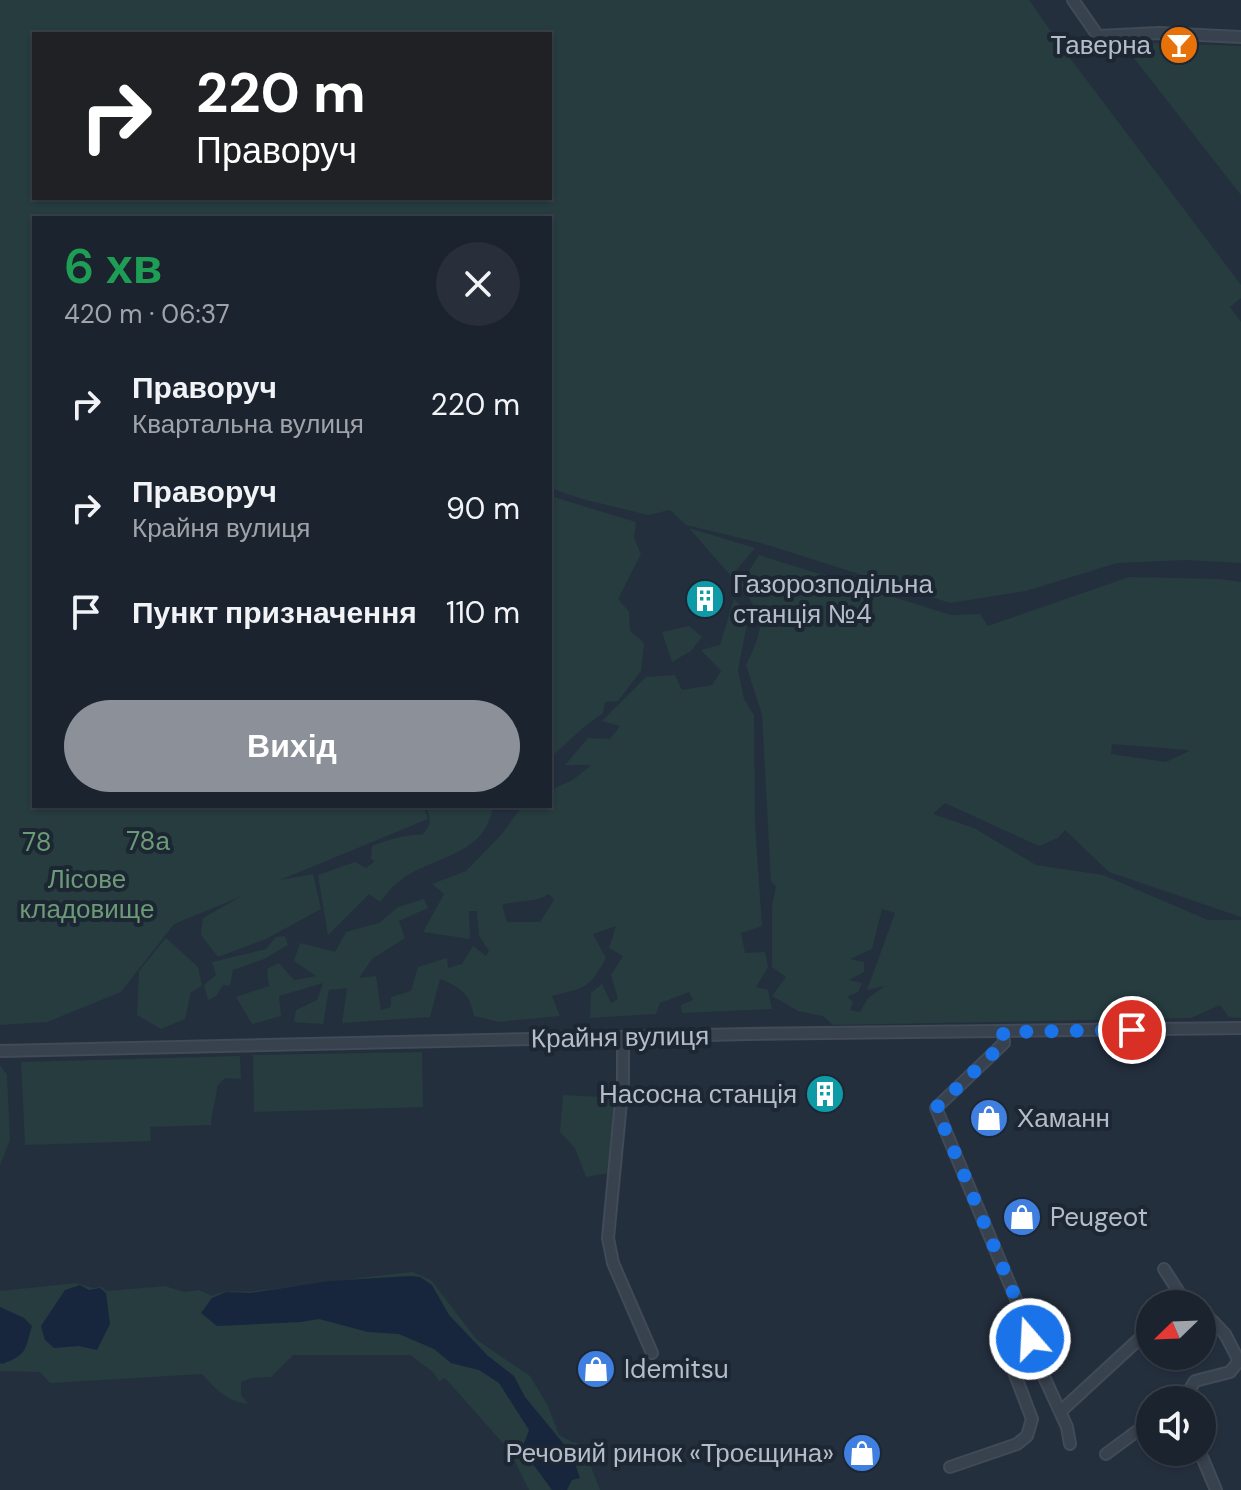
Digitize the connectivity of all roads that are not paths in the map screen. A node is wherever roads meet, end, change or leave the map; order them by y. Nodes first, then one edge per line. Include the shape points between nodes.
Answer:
1 (1073, 0) edge
2 (1241, 37) edge
3 (1241, 1028) edge
4 (1003, 1032) junction
5 (623, 1037) junction
6 (0, 1051) edge
7 (1164, 1269) dead end
8 (1177, 1290) edge
9 (1026, 1323) junction
10 (1216, 1325) edge
11 (1136, 1342) edge
12 (652, 1353) dead end
13 (1192, 1386) edge
14 (1061, 1411) junction
15 (1136, 1432) edge
16 (1070, 1444) dead end
17 (1106, 1454) dead end
18 (1206, 1466) edge
19 (950, 1467) dead end
20 (1216, 1490) edge

1 - 2 street via 1098,36
3 - 4 street, Крайня вулиця
4 - 5 street, Крайня вулиця
4 - 9 street via 1004,1043 936,1108
5 - 6 street, Крайня вулиця
5 - 12 street via 608,1238 613,1263
7 - 8 street
9 - 14 street via 1034,1355
9 - 19 street via 1014,1372 1032,1419 1027,1436
10 - 13 street via 1239,1361 1230,1372
11 - 14 street
14 - 16 street
15 - 17 street
18 - 20 street

